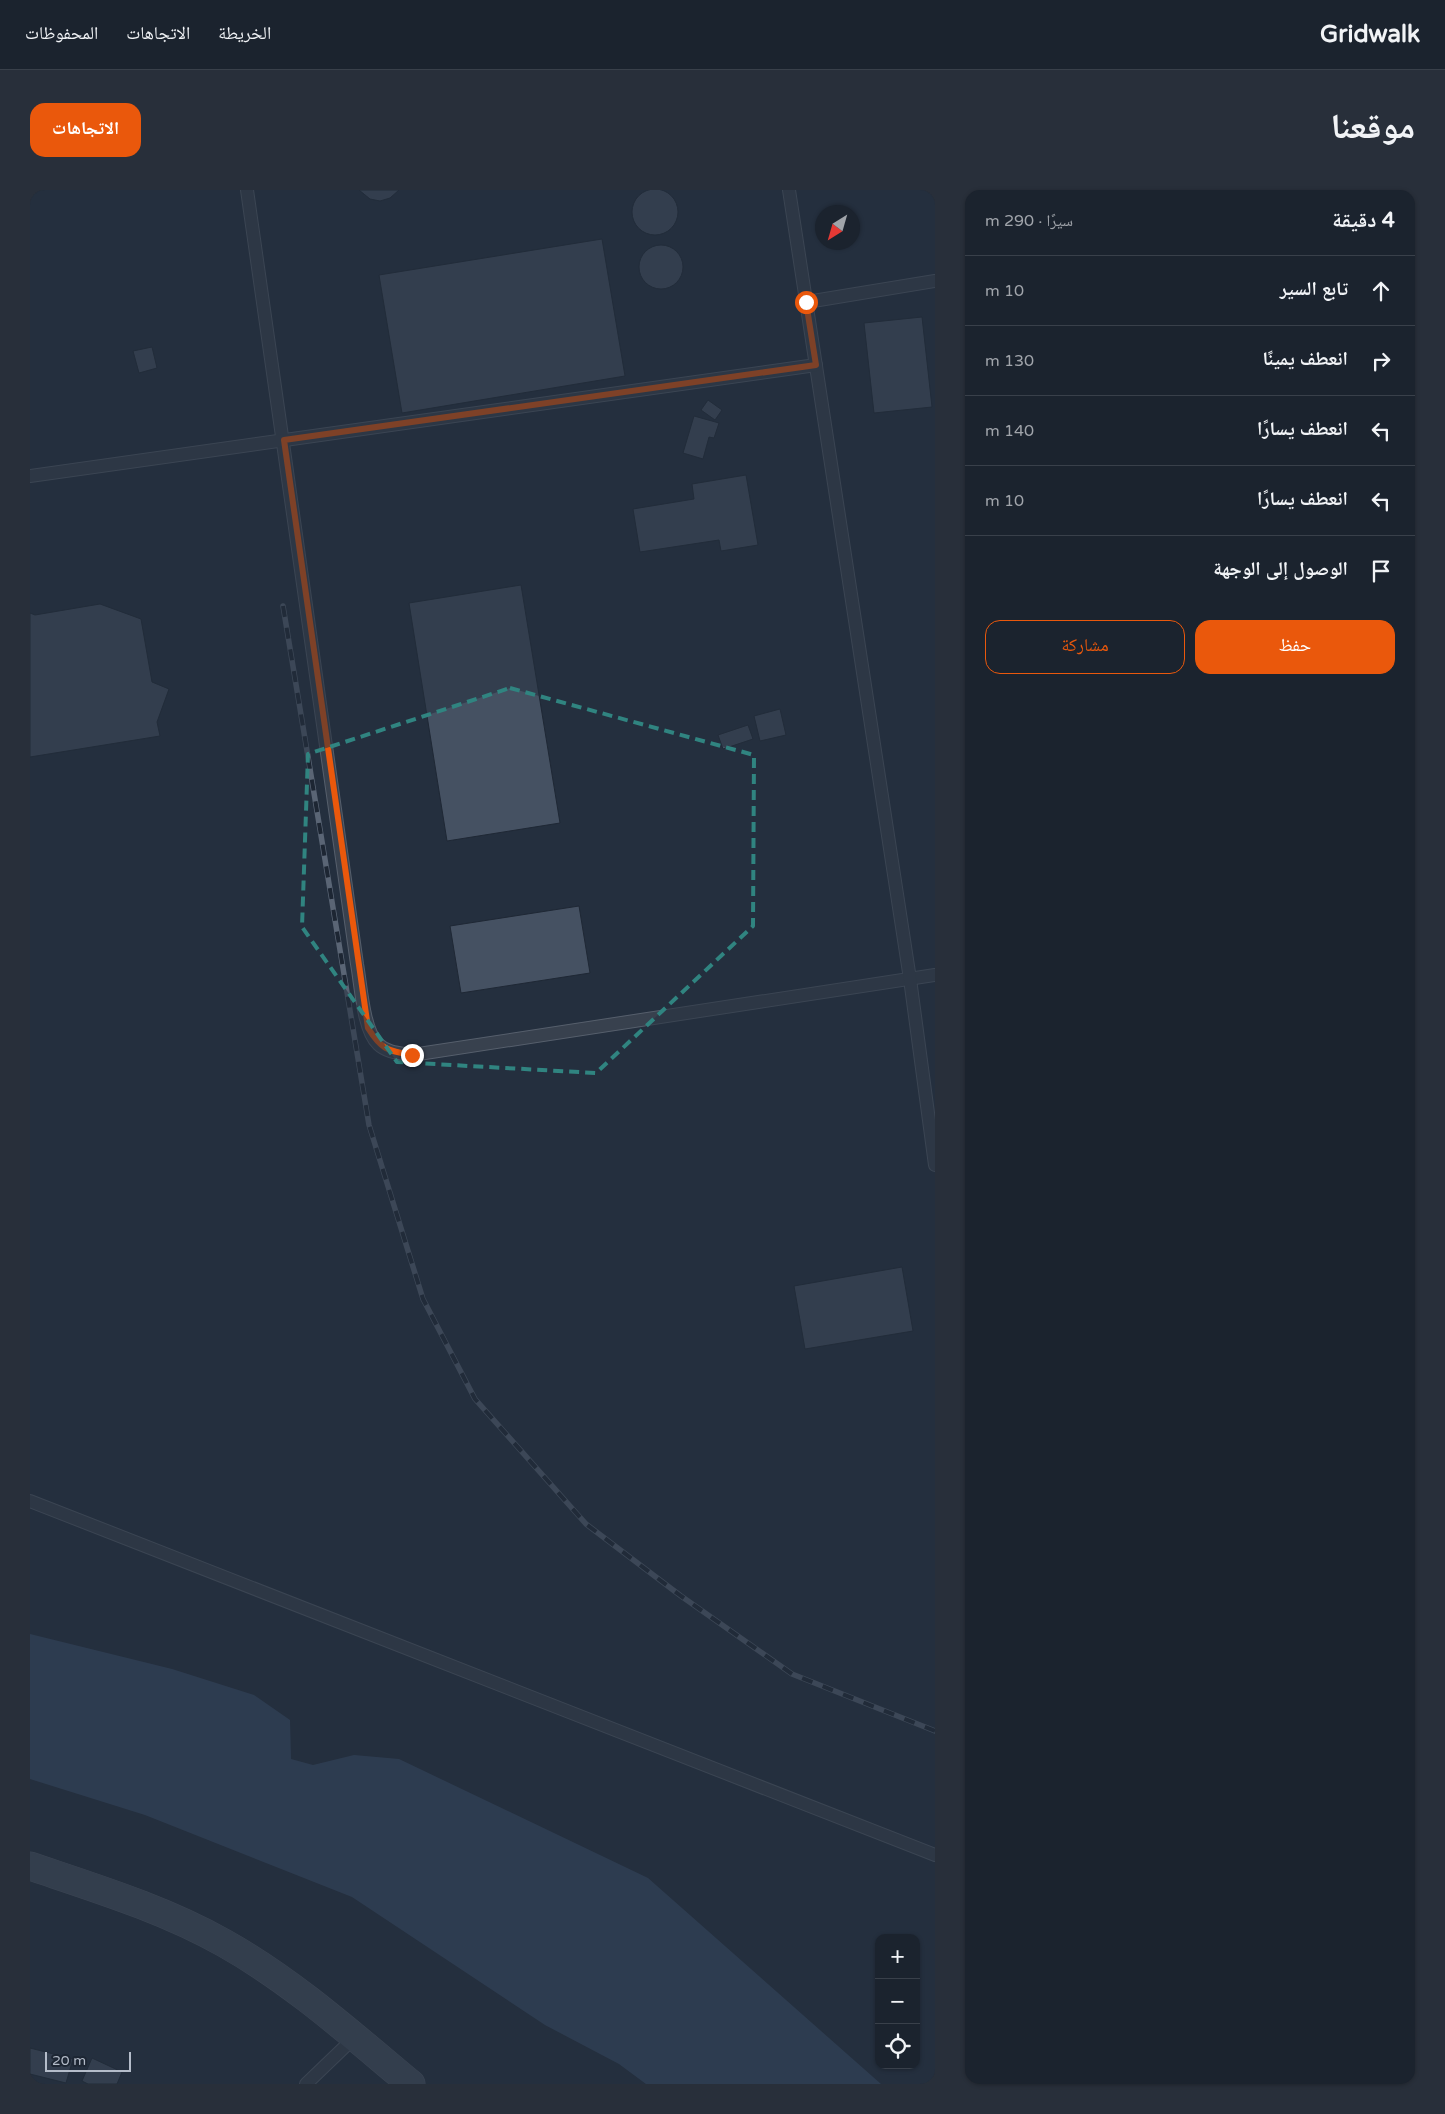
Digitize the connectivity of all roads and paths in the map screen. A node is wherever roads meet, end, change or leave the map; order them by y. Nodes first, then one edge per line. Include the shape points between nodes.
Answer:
1 (247, 190) edge
2 (790, 190) edge
3 (935, 280) edge
4 (806, 302) junction
5 (816, 365) junction
6 (284, 440) junction
7 (30, 476) edge
8 (935, 975) edge
9 (910, 979) junction
10 (935, 1165) edge
11 (30, 1501) edge
12 (935, 1855) edge
13 (30, 1866) edge
14 (355, 2036) junction
15 (306, 2084) edge
16 (411, 2084) edge

1 - 6 lane
2 - 4 lane
3 - 4 lane
4 - 5 lane
5 - 6 lane
5 - 9 lane
6 - 7 lane
6 - 9 lane via 357,964 368,1028 378,1044 392,1052 412,1055
8 - 9 lane
9 - 10 lane
11 - 12 lane
13 - 14 street via 156,1912 222,1942 269,1971
14 - 15 lane
14 - 16 street

